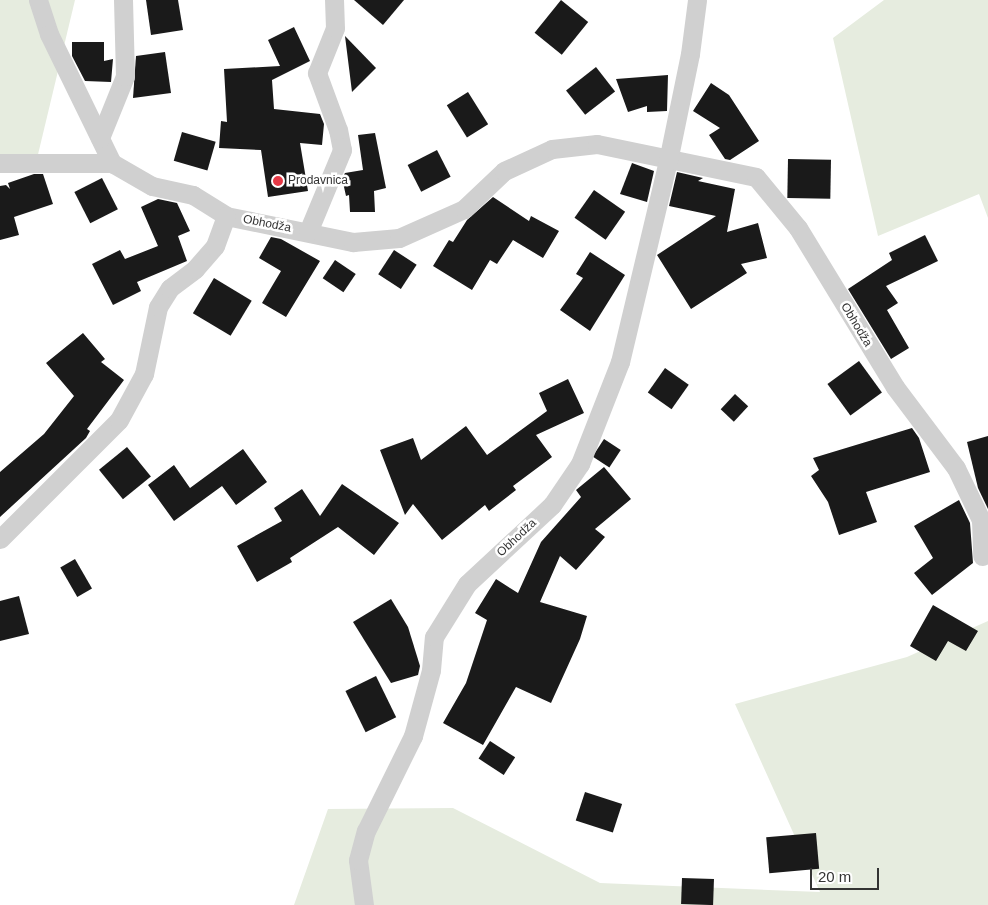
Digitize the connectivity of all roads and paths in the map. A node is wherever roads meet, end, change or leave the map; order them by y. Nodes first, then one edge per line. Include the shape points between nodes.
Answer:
1 (38, 0) edge
2 (123, 0) edge
3 (334, 0) edge
4 (696, 0) edge
5 (100, 138) junction
6 (668, 161) junction
7 (0, 163) edge
8 (112, 163) junction
9 (226, 216) junction
10 (308, 232) junction
11 (0, 539) edge
12 (982, 556) dead end
13 (364, 905) edge

1 - 5 street via 49,34
2 - 5 street via 125,76
3 - 10 street via 335,28 317,73 342,150
4 - 6 street, Obhodža via 690,54
5 - 8 street
6 - 10 street, Obhodža via 597,144 552,149 504,171 464,209 399,238 353,242
6 - 12 street, Obhodža via 756,177 780,202 895,387 956,468 981,520
6 - 13 street, Obhodža via 620,362 580,464 552,505 467,584 434,637 431,670 413,736 366,831 358,860
7 - 8 street, Obhodža
8 - 9 street, Obhodža via 152,186 193,195
9 - 10 street, Obhodža
9 - 11 street, Obhodža via 214,246 195,269 170,288 158,307 144,374 119,420

